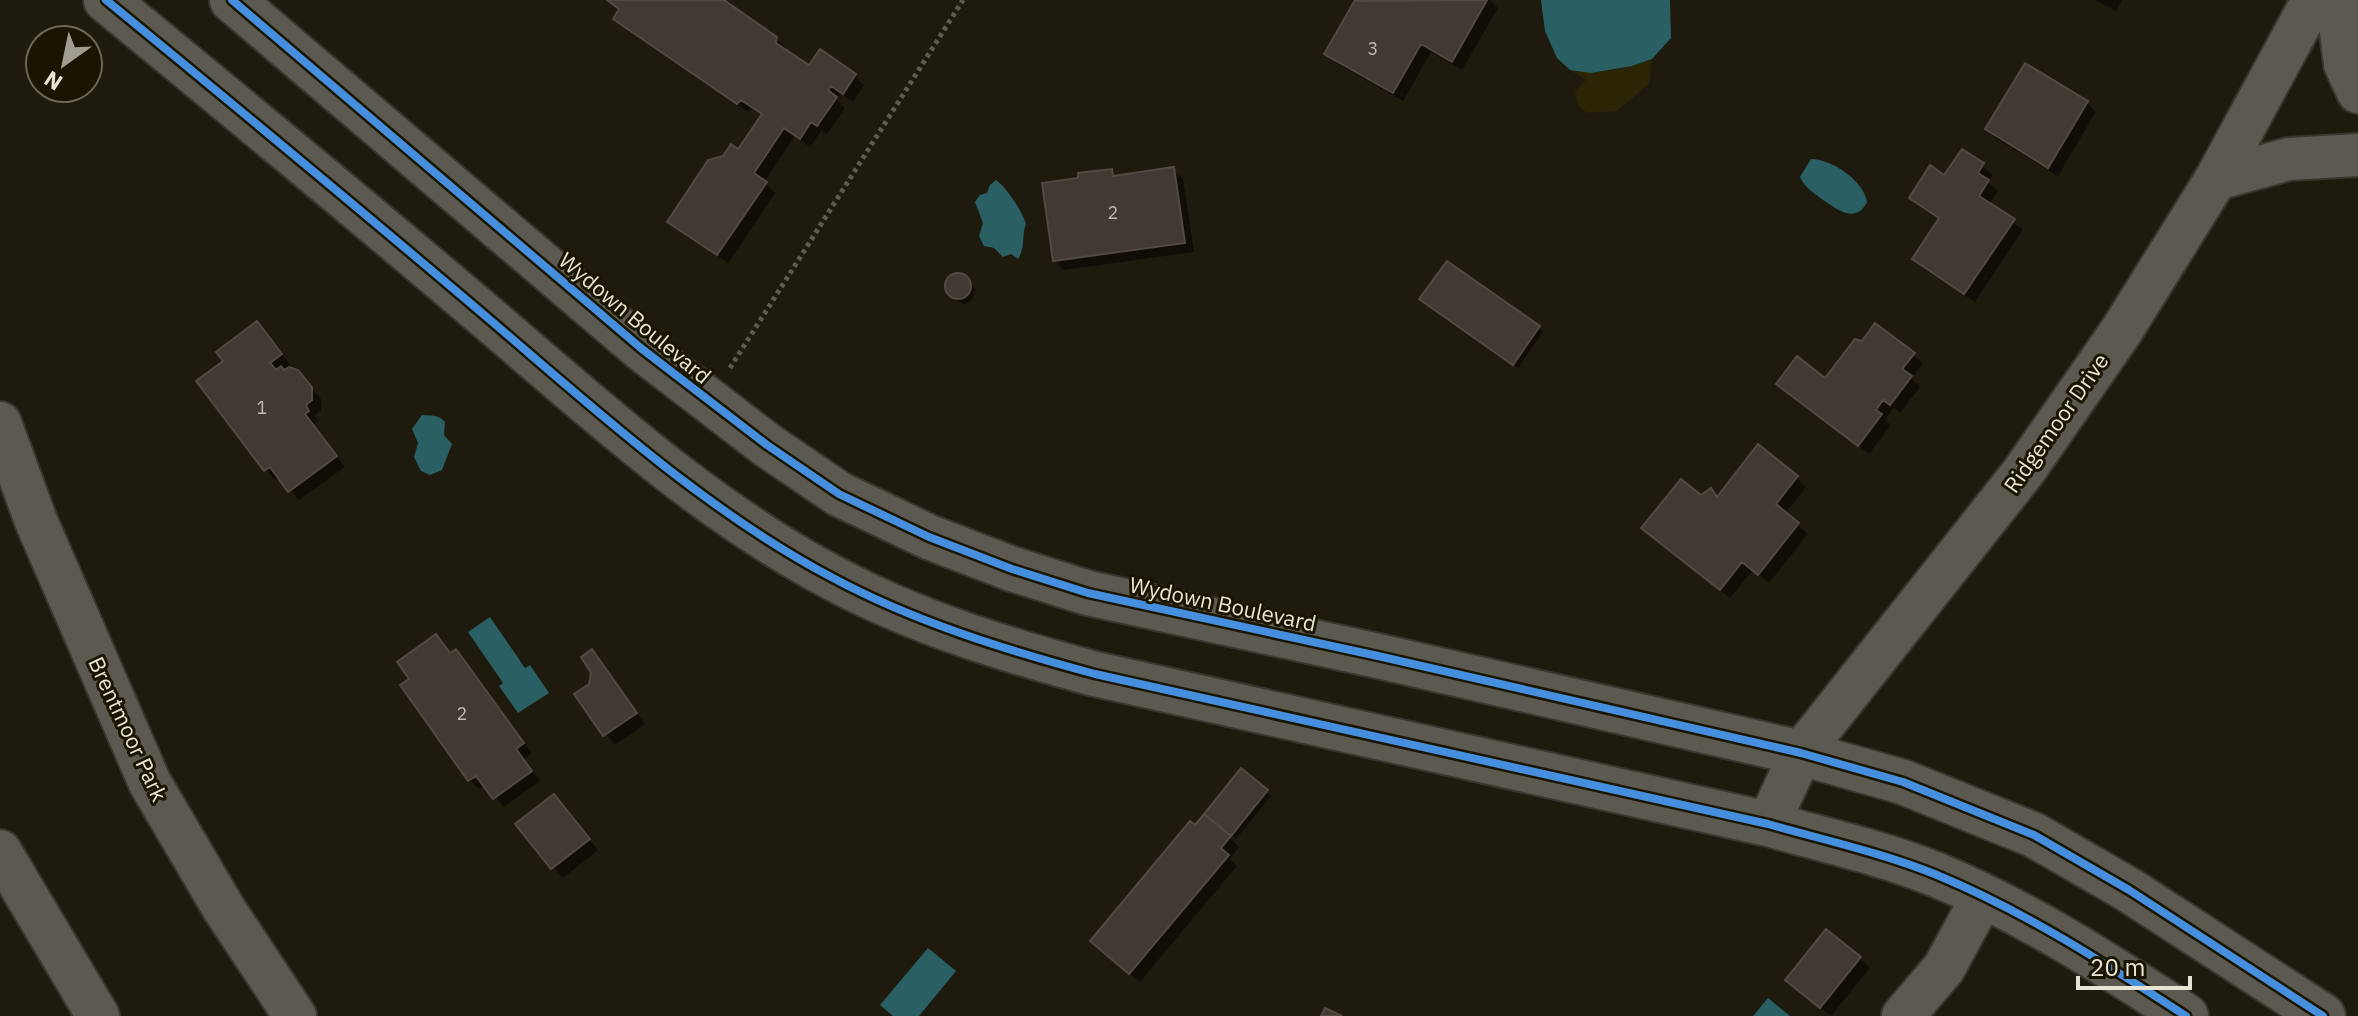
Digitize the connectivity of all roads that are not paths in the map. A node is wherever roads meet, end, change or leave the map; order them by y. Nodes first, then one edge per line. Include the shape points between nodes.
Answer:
1 (106, 0) edge
2 (232, 0) edge
3 (2313, 0) edge
4 (2337, 0) edge
5 (2358, 92) edge
6 (2358, 155) edge
7 (2216, 179) junction
8 (0, 423) edge
9 (1801, 753) junction
10 (1768, 824) junction
11 (0, 851) edge
12 (1983, 896) junction
13 (98, 1016) edge
14 (295, 1016) edge
15 (1903, 1016) edge
16 (2186, 1016) edge
17 (2323, 1016) edge

1 - 10 street via 694,489 833,578 894,607 1095,674
2 - 9 street, Wydown Boulevard via 642,349 839,494 929,537 1088,593
3 - 7 street, Ridgemoor Drive
4 - 5 street via 2345,64
6 - 7 street via 2289,159
7 - 9 street, Ridgemoor Drive via 2122,330 2024,471
8 - 14 street, Brentmoor Park via 36,521 150,783
9 - 10 street, Ridgemoor Drive
9 - 17 street, Wydown Boulevard via 1903,782 2034,835
10 - 12 street via 1934,874
11 - 13 street
12 - 15 street via 1944,968
12 - 16 street via 2108,964

